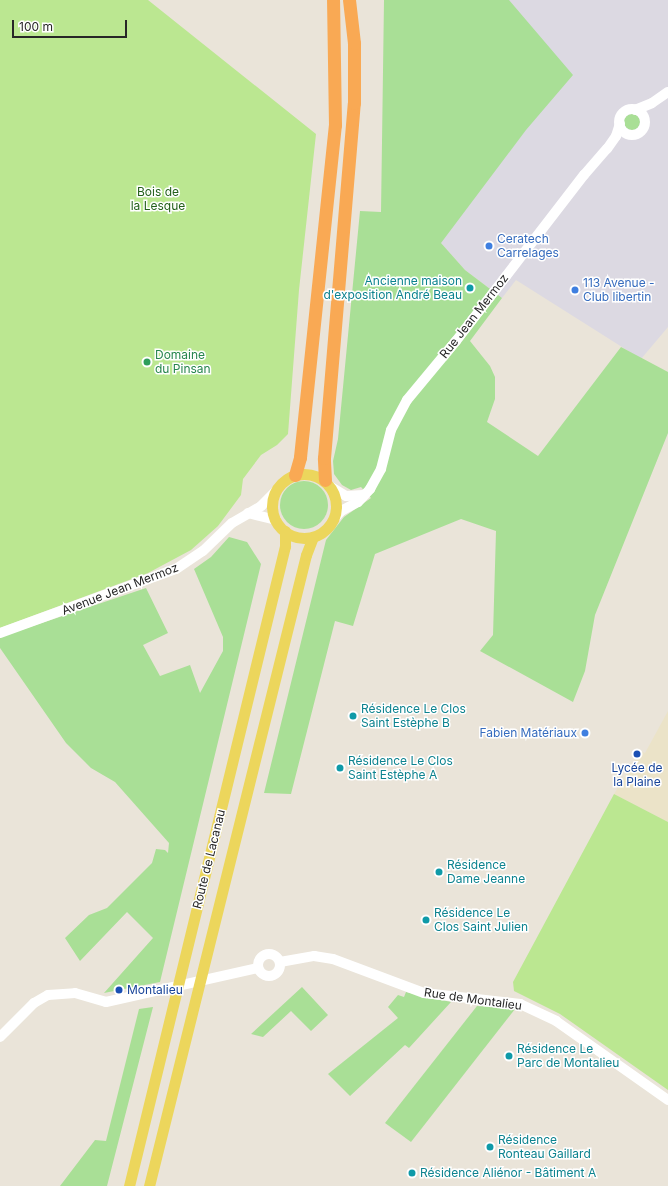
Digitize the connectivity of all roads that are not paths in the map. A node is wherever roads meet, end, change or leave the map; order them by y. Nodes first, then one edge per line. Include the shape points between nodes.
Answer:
1 (333, 0) edge
2 (349, 0) edge
3 (664, 95) edge
4 (635, 110) junction
5 (645, 121) junction
6 (620, 124) junction
7 (632, 135) junction
8 (607, 149) junction
9 (295, 475) junction
10 (328, 484) junction
11 (275, 492) junction
12 (363, 495) junction
13 (248, 513) junction
14 (334, 519) junction
15 (276, 520) junction
16 (285, 531) junction
17 (313, 537) junction
18 (0, 633) edge
19 (280, 962) junction
20 (258, 968) junction
21 (0, 1037) edge
22 (668, 1100) edge
23 (129, 1186) edge
24 (149, 1186) edge

1 - 9 highway via 335,125 300,457
2 - 10 highway via 354,43 354,103 324,458
3 - 4 street
3 - 5 street
4 - 5 street via 642,114
4 - 6 street via 624,112
5 - 7 street via 643,130
6 - 7 street via 624,132
6 - 8 street, Rue Jean Mermoz via 616,137
7 - 8 street, Rue Jean Mermoz
8 - 12 street, Rue Jean Mermoz via 407,400 391,430 381,469
9 - 10 main road via 310,474
9 - 11 main road via 280,484
10 - 12 street via 346,496
10 - 14 main road via 337,503
11 - 13 street via 261,506
11 - 15 main road via 272,506
12 - 14 street, Rue Jean Mermoz
13 - 15 street
13 - 18 street, Avenue Jean Mermoz via 232,523 203,551 176,569
14 - 17 main road via 325,530
15 - 16 main road
16 - 17 main road via 294,536
16 - 23 main road, Route de Lacanau via 285,546
17 - 24 main road, Route de Lacanau via 306,555
19 - 20 street via 280,969 272,976 265,975
19 - 20 street via 273,954 266,954 258,961
19 - 22 street, Rue de Montalieu via 314,956 333,959 424,993 520,1004 556,1021
20 - 21 street via 106,1002 75,993 48,995 34,1003

